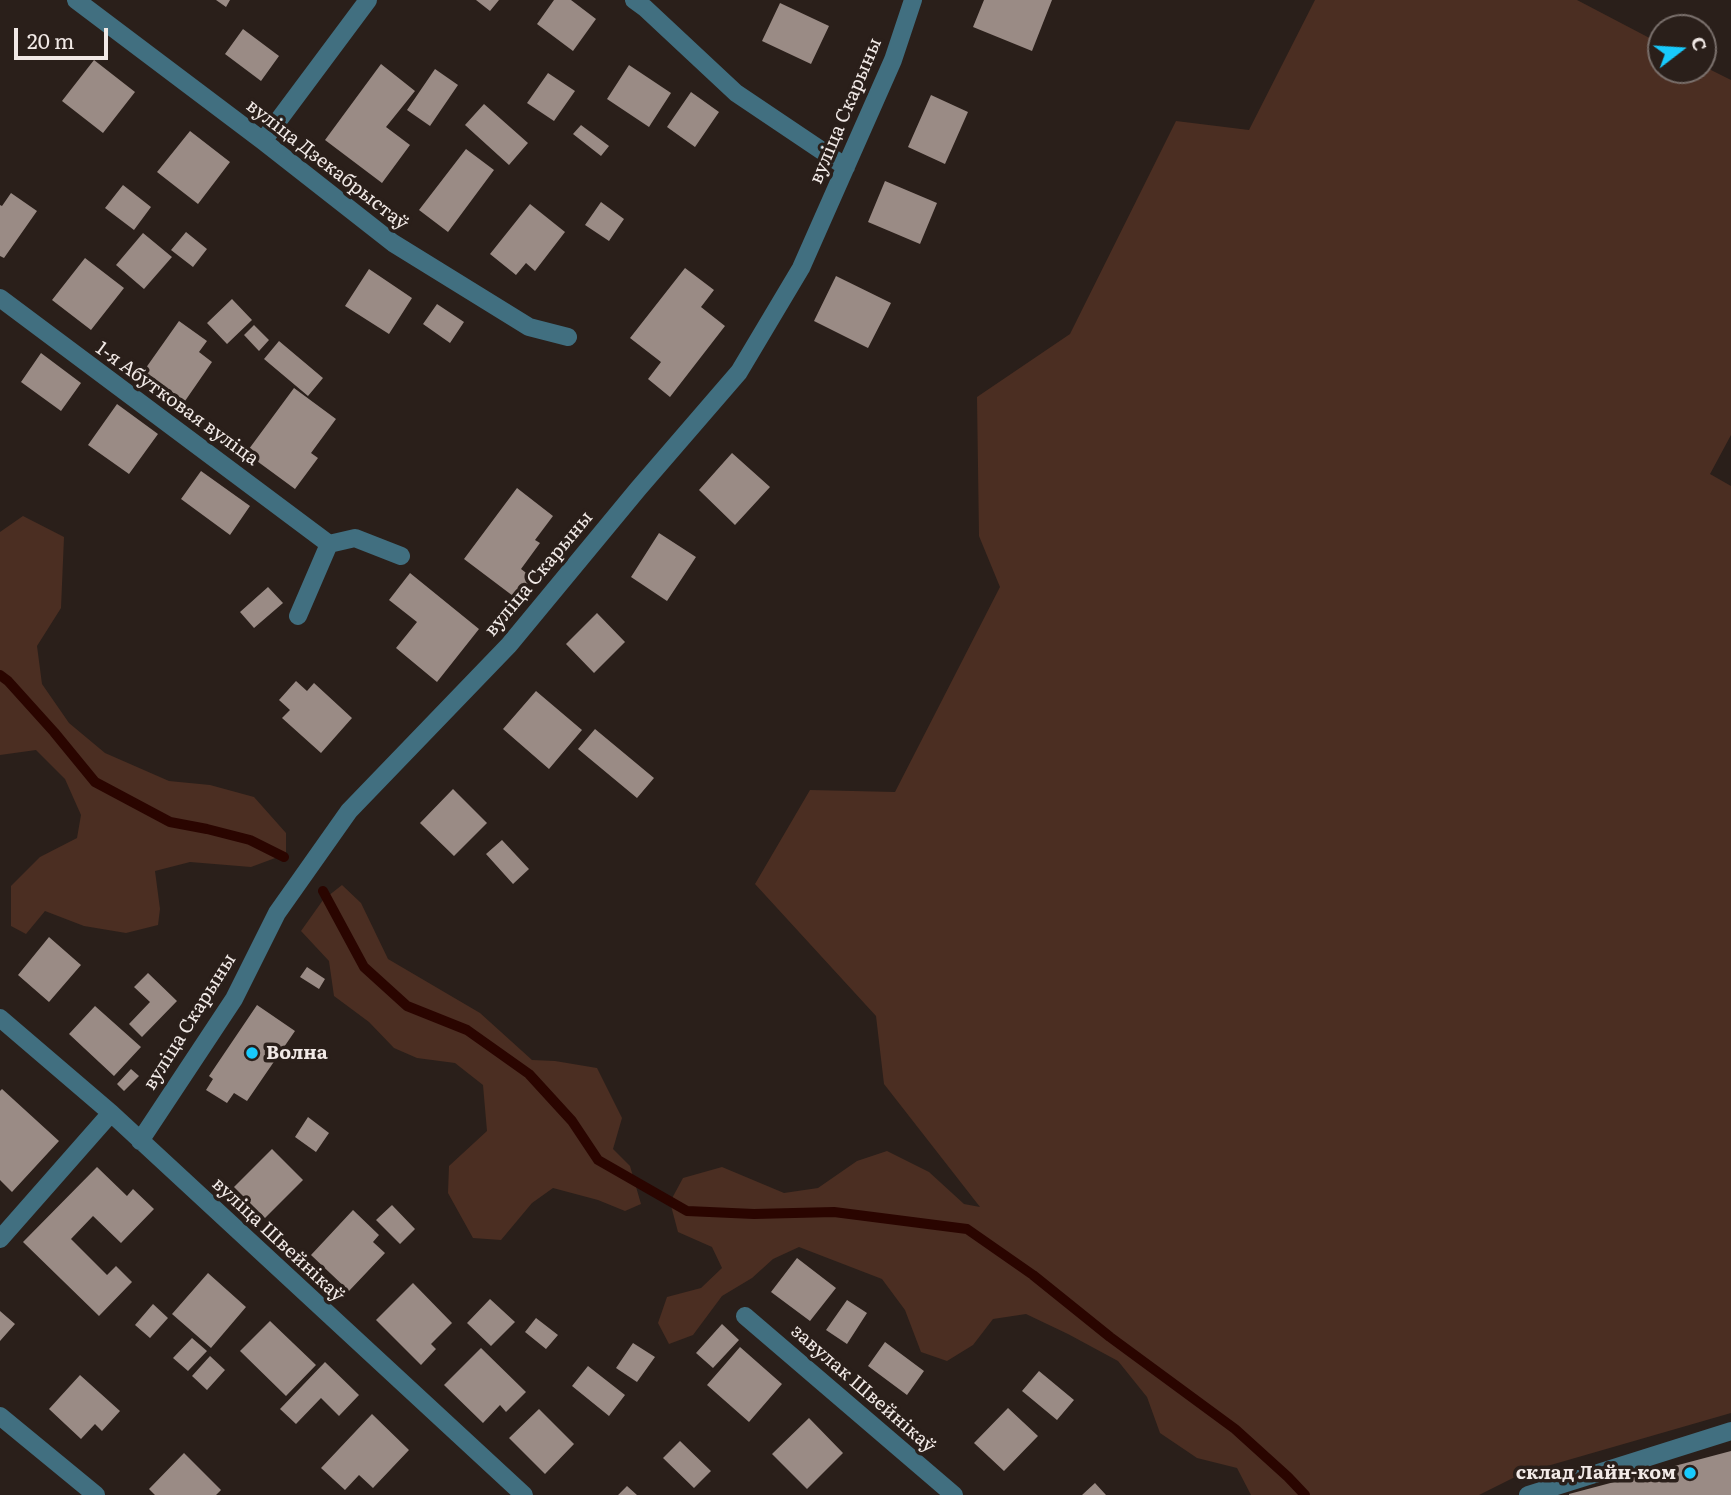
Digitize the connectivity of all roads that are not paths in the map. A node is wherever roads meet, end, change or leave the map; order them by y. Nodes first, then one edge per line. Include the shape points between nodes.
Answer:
1 (76, 0) edge
2 (368, 0) edge
3 (634, 0) edge
4 (913, 0) edge
5 (263, 141) junction
6 (846, 167) junction
7 (0, 298) edge
8 (568, 337) dead end
9 (329, 544) junction
10 (401, 556) dead end
11 (298, 616) dead end
12 (0, 1018) edge
13 (111, 1113) junction
14 (140, 1141) junction
15 (0, 1239) edge
16 (745, 1316) dead end
17 (0, 1416) edge
18 (1731, 1431) edge
19 (96, 1495) edge
20 (524, 1495) edge
21 (954, 1495) edge
22 (1528, 1495) edge

1 - 5 street, вуліца Дзекабрыстаў
2 - 5 street
3 - 6 street via 736,93
4 - 6 street, вуліца Скарыны via 893,60
5 - 8 street, вуліца Дзекабрыстаў via 393,243 529,327
6 - 14 street, вуліца Скарыны via 801,268 739,372 509,645 349,811 277,913 233,999
7 - 9 street, 1-я Абутковая вуліца
9 - 10 street via 355,538
9 - 11 street
12 - 13 street, вуліца Швейнікаў
13 - 14 street, вуліца Швейнікаў
13 - 15 street
14 - 20 street, вуліца Швейнікаў
16 - 21 street, завулак Швейнікаў
17 - 19 street
18 - 22 street

